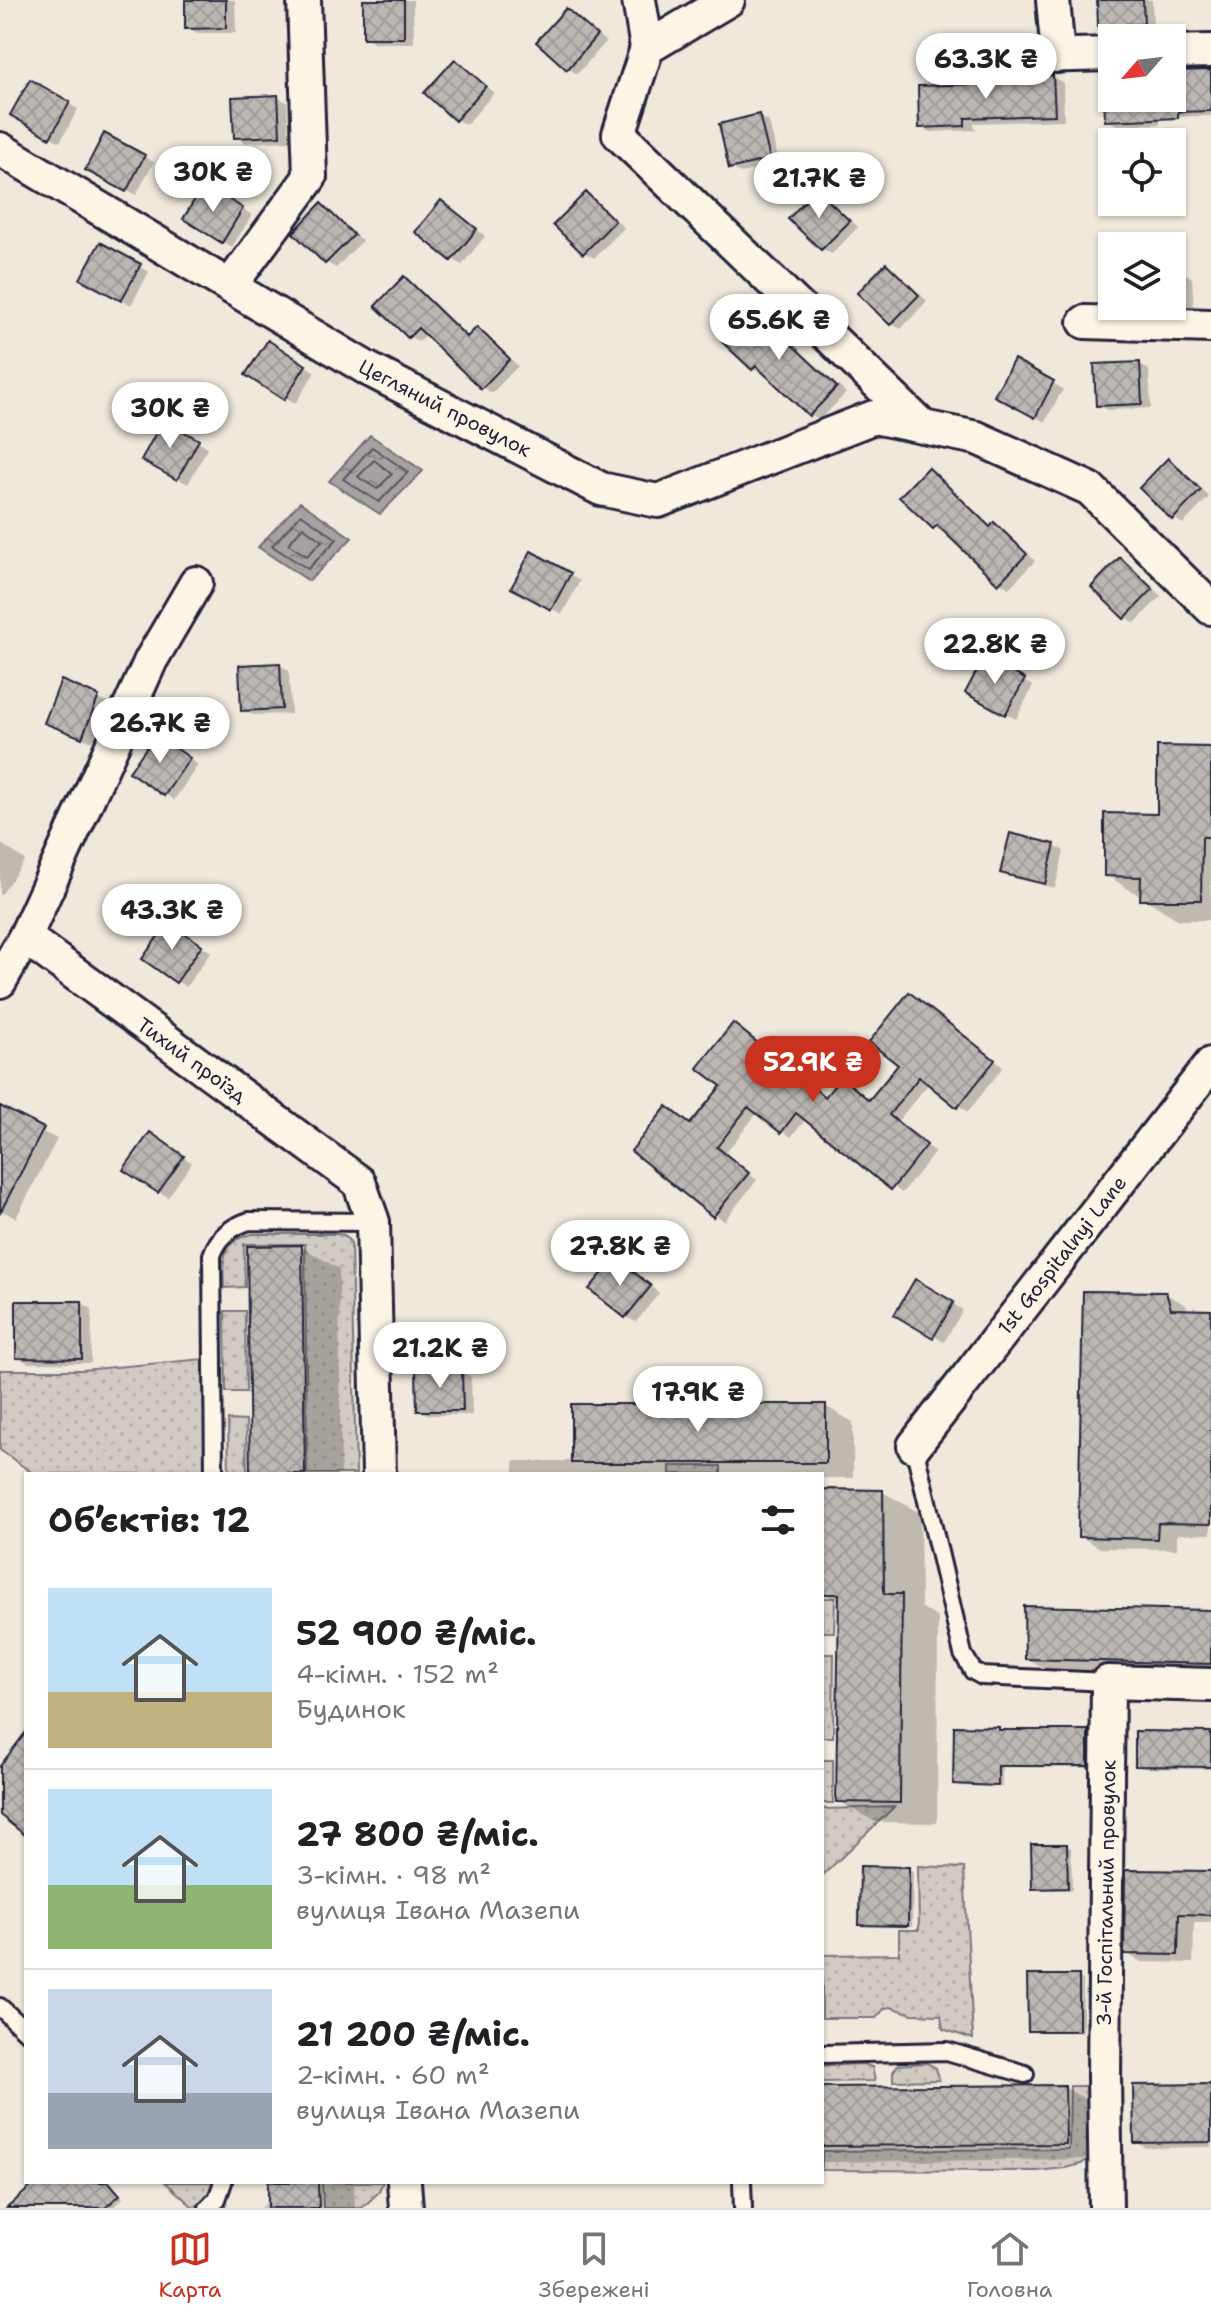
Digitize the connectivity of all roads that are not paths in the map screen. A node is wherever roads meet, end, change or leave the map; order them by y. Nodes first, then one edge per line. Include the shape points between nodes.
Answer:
1 (304, 0) edge
2 (639, 0) edge
3 (728, 0) edge
4 (1053, 0) edge
5 (647, 48) junction
6 (1211, 51) edge
7 (1186, 52) edge
8 (1098, 55) edge
9 (1058, 56) junction
10 (956, 58) dead end
11 (0, 149) edge
12 (230, 286) junction
13 (1085, 322) dead end
14 (1211, 326) edge
15 (923, 427) junction
16 (196, 583) dead end
17 (1211, 608) edge
18 (25, 937) junction
19 (0, 981) edge
20 (1211, 1064) edge
21 (373, 1222) junction
22 (914, 1446) joint
23 (214, 1472) edge
24 (379, 1472) edge
25 (1108, 1682) junction
26 (1211, 1685) edge
27 (0, 2007) edge
28 (24, 2029) edge
29 (824, 2054) edge
30 (1025, 2074) dead end
31 (222, 2184) edge
32 (404, 2184) edge
33 (742, 2184) edge
34 (208, 2208) edge
35 (406, 2208) edge
36 (743, 2208) edge
37 (1106, 2208) edge

1 - 12 street via 310,177
2 - 5 street
3 - 5 street
4 - 9 street
5 - 15 street via 619,134
6 - 7 street
8 - 9 street
9 - 10 street
11 - 12 street, Цегляний провулок
12 - 15 street, Цегляний провулок via 368,369 601,489 658,501 874,417
13 - 14 street
15 - 17 street, Цегляний провулок via 977,438 1090,489
16 - 18 street via 151,660
18 - 19 street
18 - 21 street, Тихий проїзд via 359,1182
20 - 22 street, 1st Gospitalnyi Lane
21 - 23 lane via 249,1221 234,1226 216,1244
21 - 24 street
22 - 25 lane via 967,1665 982,1676
25 - 26 street
25 - 37 street, 3-й Госпітальний провулок
27 - 28 lane
29 - 30 lane via 947,2051
31 - 34 lane
32 - 35 street
33 - 36 lane

